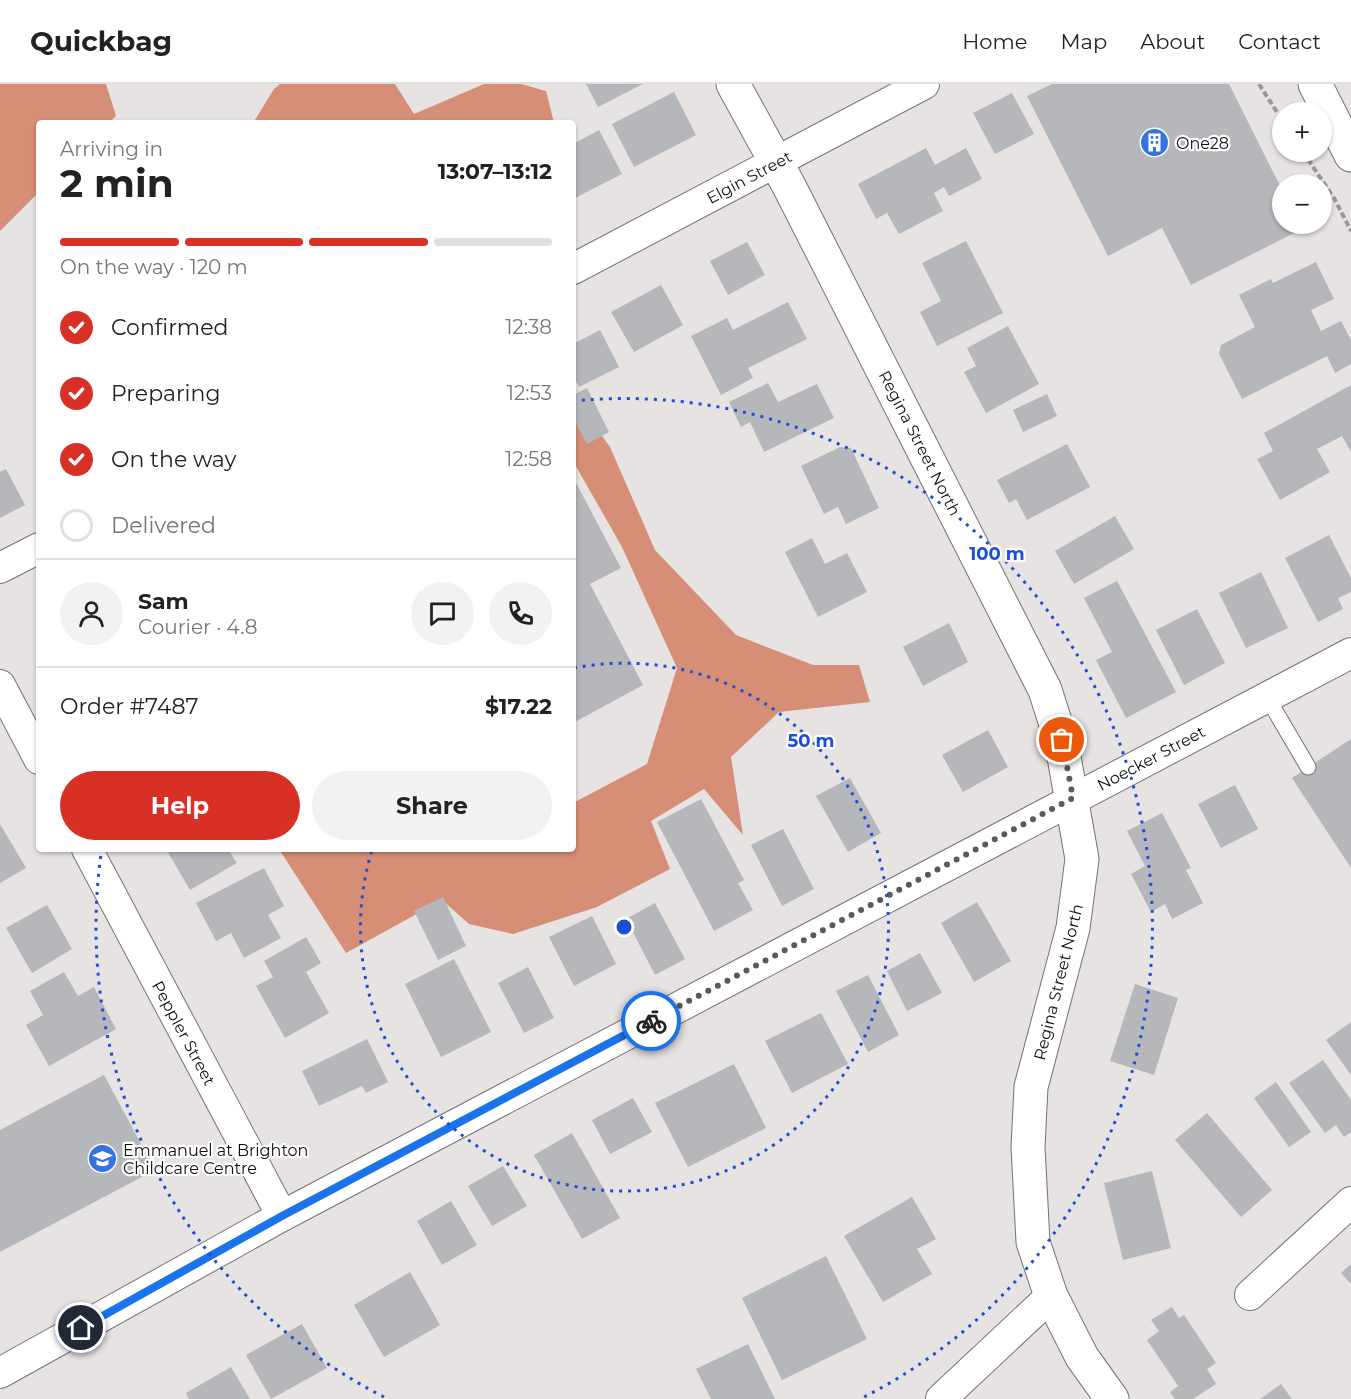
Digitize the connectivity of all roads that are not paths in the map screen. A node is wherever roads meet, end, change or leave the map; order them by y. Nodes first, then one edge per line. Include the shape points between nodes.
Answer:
1 (733, 84) edge
2 (924, 84) edge
3 (1315, 84) edge
4 (1351, 155) edge
5 (777, 163) junction
6 (576, 267) edge
7 (36, 550) edge
8 (0, 568) edge
9 (1351, 653) edge
10 (0, 685) edge
11 (1267, 697) junction
12 (36, 753) edge
13 (1308, 767) dead end
14 (1073, 798) junction
15 (89, 852) edge
16 (1351, 1202) edge
17 (282, 1216) junction
18 (1250, 1295) dead end
19 (1051, 1296) junction
20 (0, 1373) edge
21 (941, 1399) edge
22 (1112, 1399) edge

1 - 5 street, Regina Street North
2 - 5 street, Elgin Street
3 - 4 street
5 - 6 street, Elgin Street
5 - 14 street, Regina Street North via 1045,690 1062,740
7 - 8 street
9 - 11 street, Noecker Street
10 - 12 street
11 - 13 lane
11 - 14 street, Noecker Street
14 - 17 street, Noecker Street
14 - 19 street, Regina Street North via 1082,859 1080,893 1031,1087 1028,1148 1033,1242
15 - 17 street, Peppler Street
16 - 18 street
17 - 20 street, Noecker Street
19 - 21 street
19 - 22 street, Regina Street North via 1082,1357

